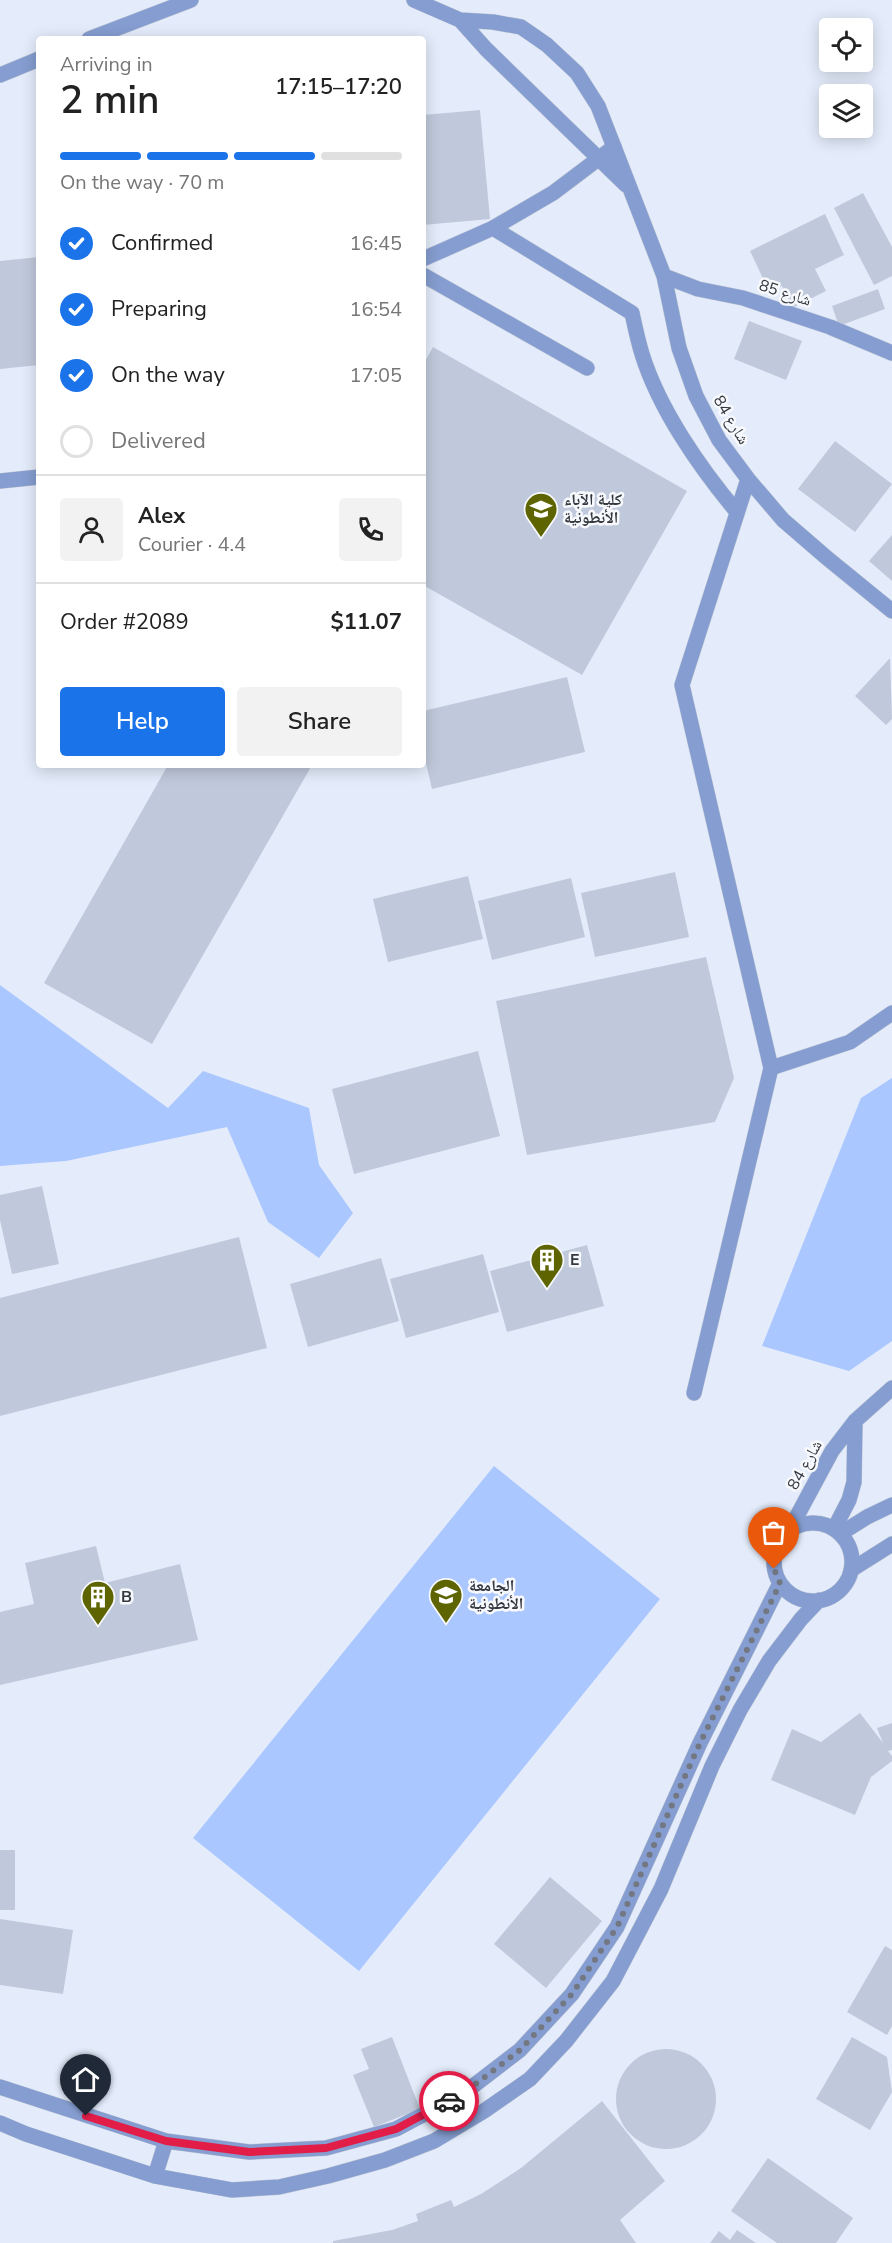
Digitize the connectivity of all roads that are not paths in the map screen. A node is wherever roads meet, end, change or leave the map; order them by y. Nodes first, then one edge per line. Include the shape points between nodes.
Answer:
1 (191, 0) edge
2 (414, 0) edge
3 (460, 20) junction
4 (97, 36) edge
5 (36, 60) edge
6 (0, 75) edge
7 (614, 147) junction
8 (598, 158) junction
9 (630, 189) junction
10 (493, 228) junction
11 (426, 258) edge
12 (664, 276) junction
13 (426, 277) edge
14 (892, 353) edge
15 (587, 368) dead end
16 (36, 477) edge
17 (748, 479) junction
18 (0, 481) edge
19 (737, 512) junction
20 (892, 611) edge
21 (892, 1013) edge
22 (771, 1068) junction
23 (892, 1388) edge
24 (694, 1393) dead end
25 (855, 1421) junction
26 (892, 1505) edge
27 (790, 1529) junction
28 (837, 1532) junction
29 (892, 1544) edge
30 (851, 1569) junction
31 (780, 1583) junction
32 (819, 1600) junction
33 (0, 2087) edge
34 (0, 2123) edge
35 (166, 2141) junction
36 (155, 2176) junction

1 - 4 street
2 - 3 street
3 - 7 street, شارع 84 via 521,27 547,45 577,73 598,106
3 - 8 street
5 - 6 street
7 - 8 street
7 - 9 street, شارع 84
8 - 9 street
8 - 10 street via 553,193
9 - 12 street, شارع 84
10 - 11 street
10 - 19 street via 632,313 642,356 670,418
12 - 14 street, شارع 85 via 830,327
12 - 17 street, شارع 84 via 679,348 696,396 719,440
13 - 15 street
16 - 18 street
17 - 19 street
17 - 20 street, شارع 84 via 783,520
19 - 22 street via 682,685
21 - 22 street via 850,1042
22 - 24 street
23 - 25 street, شارع 84
25 - 27 street, شارع 84 via 820,1470
25 - 28 street via 854,1482
26 - 28 street
27 - 28 street via 820,1523
27 - 31 street via 774,1554 774,1569
28 - 30 street via 849,1549
29 - 30 street
30 - 32 street via 840,1590
31 - 32 street via 790,1594 804,1600
31 - 35 street via 700,1743 617,1927 572,1994 520,2050 464,2093 396,2129 326,2148 249,2152
32 - 36 street via 779,1647 740,1710 712,1766 661,1889 613,1981 530,2079 434,2141 328,2176 279,2187 232,2190
33 - 35 street
34 - 36 street
35 - 36 street

